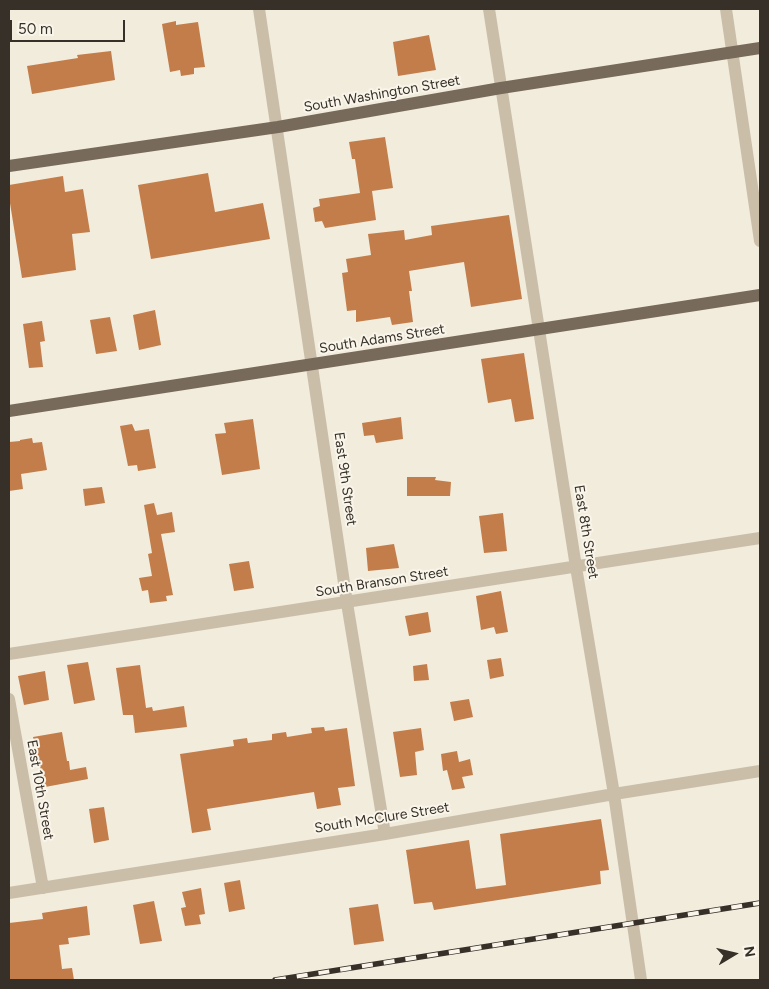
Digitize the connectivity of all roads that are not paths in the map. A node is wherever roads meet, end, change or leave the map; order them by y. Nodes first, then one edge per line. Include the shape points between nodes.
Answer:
1 (259, 9) edge
2 (489, 9) edge
3 (726, 9) edge
4 (760, 48) edge
5 (732, 52) junction
6 (502, 88) junction
7 (278, 127) junction
8 (9, 166) edge
9 (760, 241) edge
10 (760, 295) edge
11 (539, 330) junction
12 (313, 365) junction
13 (9, 412) edge
14 (760, 538) edge
15 (576, 567) junction
16 (348, 603) junction
17 (9, 654) edge
18 (9, 699) edge
19 (760, 771) edge
20 (614, 794) junction
21 (385, 834) junction
22 (43, 888) junction
23 (9, 893) edge
24 (641, 980) edge

1 - 7 street, East 9th Street
2 - 6 street, East 8th Street
3 - 5 street
4 - 5 main road, South Washington Street
5 - 6 main road, South Washington Street
5 - 9 street
6 - 7 main road, South Washington Street
6 - 11 street, East 8th Street
7 - 8 main road, South Washington Street
7 - 12 street, East 9th Street
10 - 11 main road, South Adams Street
11 - 12 main road, South Adams Street
11 - 15 street, East 8th Street
12 - 13 main road, South Adams Street
12 - 16 street, East 9th Street
14 - 15 street, South Branson Street
15 - 16 street, South Branson Street
15 - 20 street, East 8th Street
16 - 17 street, South Branson Street
16 - 21 street, East 9th Street
18 - 22 street, East 10th Street
19 - 20 street, South McClure Street
20 - 21 street, South McClure Street
20 - 24 street, East 8th Street
21 - 22 street, South McClure Street
22 - 23 street, South McClure Street

